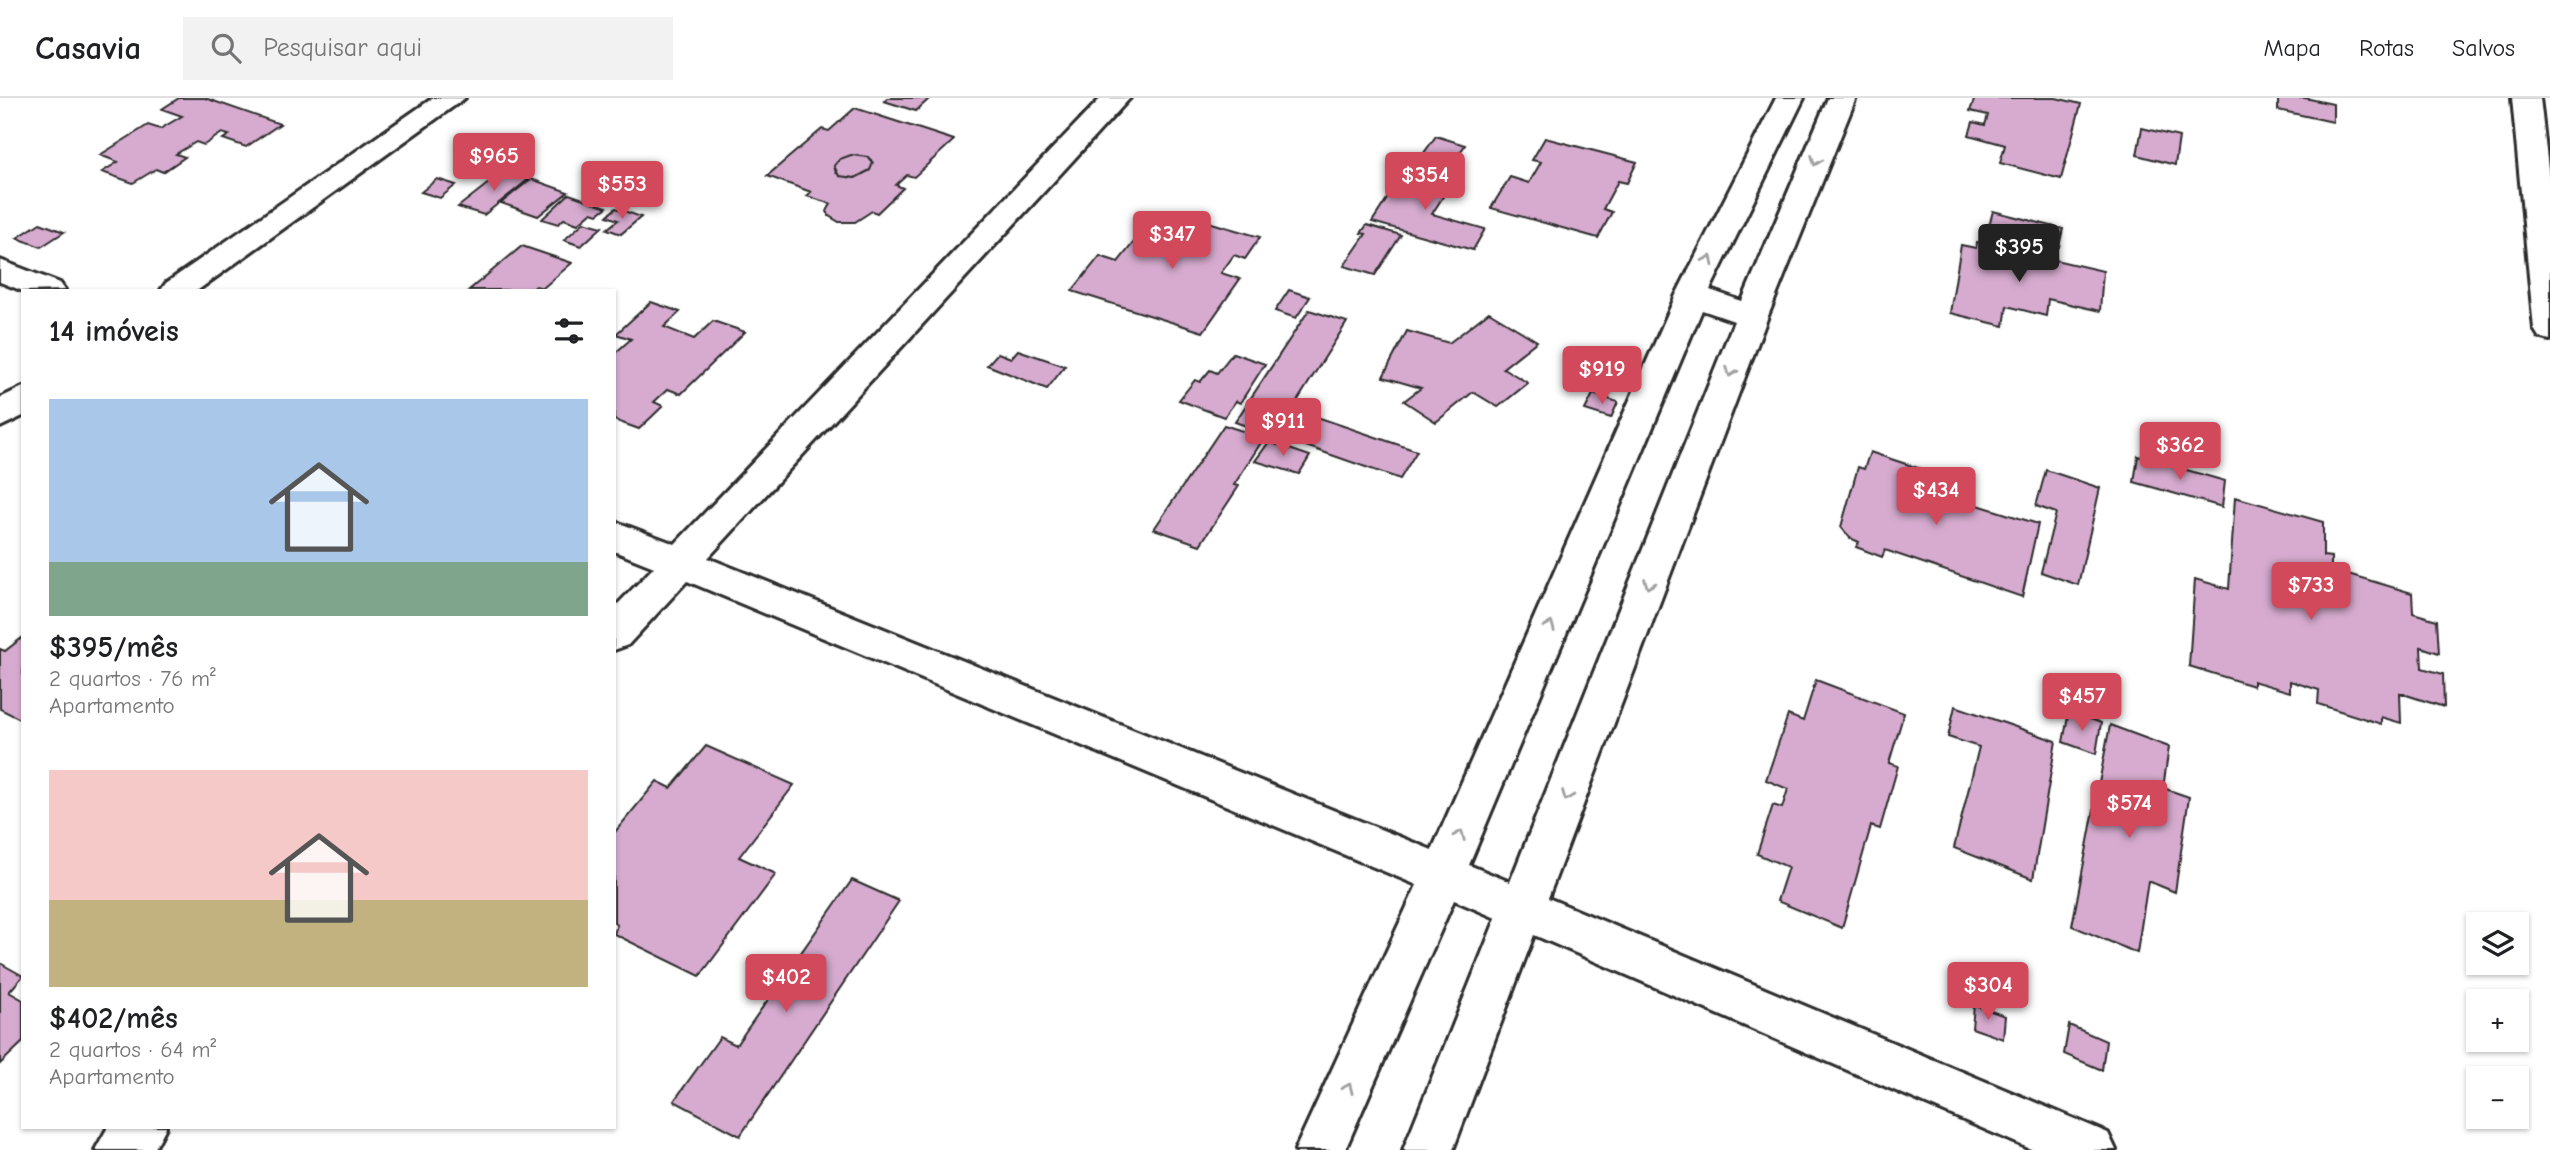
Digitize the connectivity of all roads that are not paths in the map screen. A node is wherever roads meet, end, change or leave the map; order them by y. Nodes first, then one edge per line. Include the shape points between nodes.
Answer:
1 (451, 98) edge
2 (1116, 98) edge
3 (1790, 98) edge
4 (1842, 98) edge
5 (2526, 98) edge
6 (0, 270) edge
7 (47, 289) edge
8 (178, 289) edge
9 (1692, 295) junction
10 (1752, 316) junction
11 (2550, 328) edge
12 (21, 400) edge
13 (0, 415) edge
14 (616, 536) edge
15 (681, 564) junction
16 (616, 632) edge
17 (1443, 875) junction
18 (1523, 910) junction
19 (140, 1129) edge
20 (120, 1150) edge
21 (1320, 1150) edge
22 (1428, 1150) edge
23 (2091, 1150) edge

1 - 8 street
2 - 15 street
9 -> 3 street
4 -> 10 street
5 - 11 street
6 - 7 street
9 - 10 street
17 -> 9 street
10 -> 18 street
12 - 13 street
14 - 15 street
15 - 16 street
15 - 17 street
17 - 18 street
21 -> 17 street
18 - 22 street
18 - 23 street
19 - 20 street

